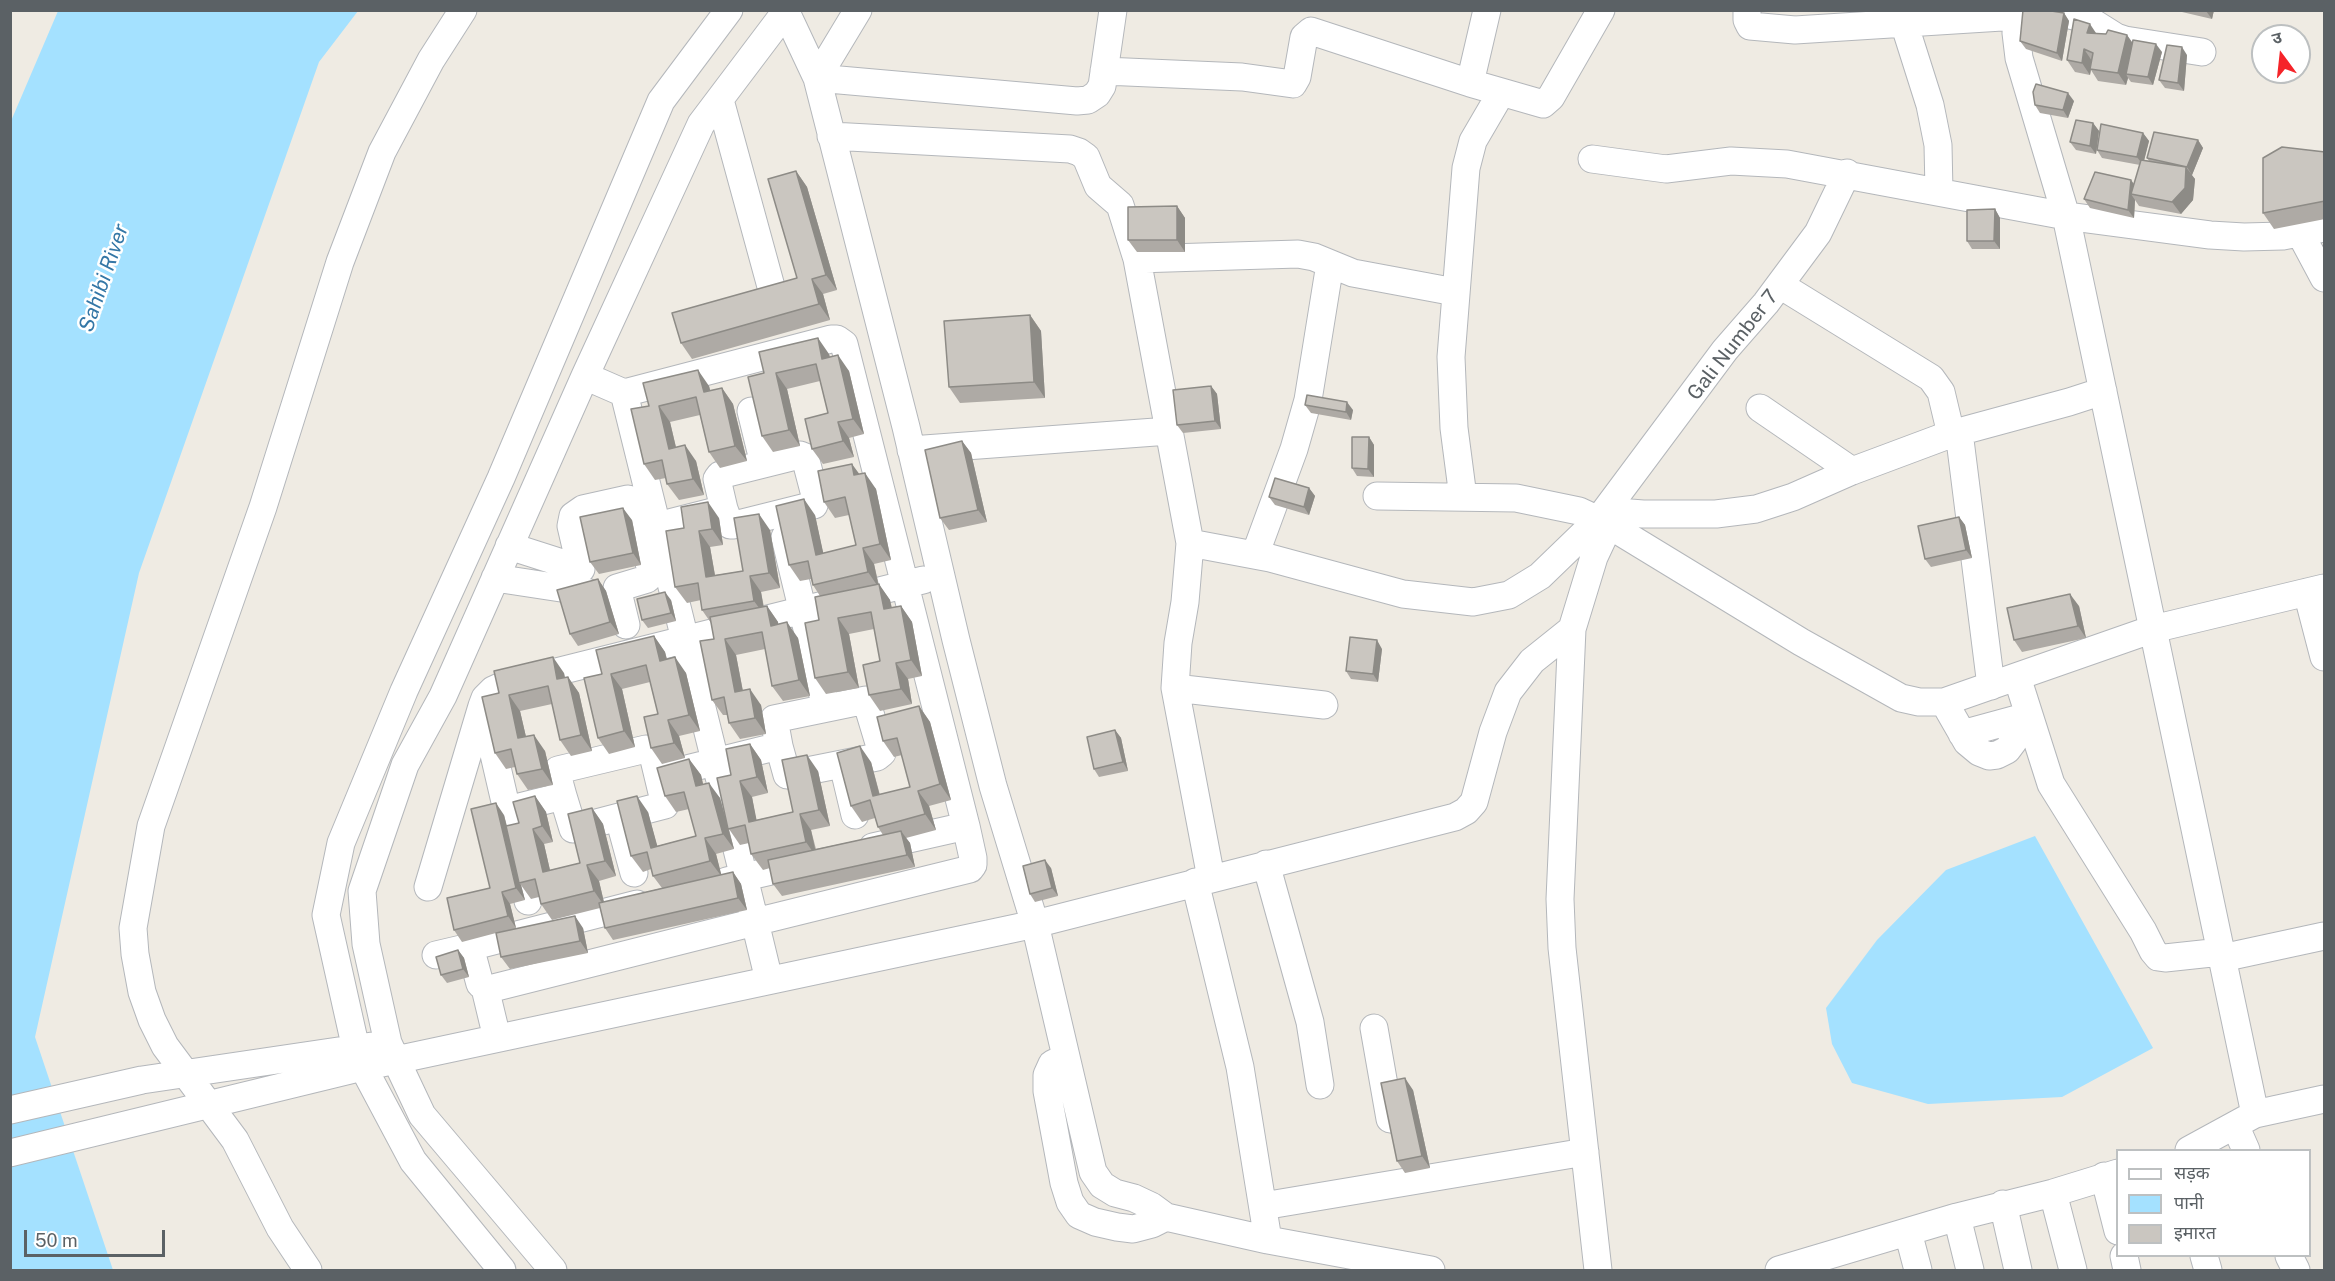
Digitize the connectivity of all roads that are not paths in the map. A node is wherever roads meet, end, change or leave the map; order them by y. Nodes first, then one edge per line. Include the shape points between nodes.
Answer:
1 (463, 10) edge
2 (729, 10) edge
3 (858, 10) edge
4 (1113, 10) edge
5 (1487, 10) edge
6 (1601, 10) edge
7 (1747, 10) edge
8 (2050, 10) edge
9 (787, 11) edge
10 (2019, 13) edge
11 (1904, 23) junction
12 (2202, 52) dead end
13 (1104, 71) junction
14 (817, 78) junction
15 (1470, 83) junction
16 (1501, 93) junction
17 (720, 100) junction
18 (831, 136) junction
19 (1592, 159) dead end
20 (1847, 173) junction
21 (1939, 191) junction
22 (2066, 216) junction
23 (2312, 230) edge
24 (1137, 259) junction
25 (1330, 264) junction
26 (2325, 278) edge
27 (1780, 285) junction
28 (1455, 292) junction
29 (773, 294) edge
30 (585, 376) junction
31 (2103, 391) junction
32 (624, 393) junction
33 (1760, 408) dead end
34 (751, 411) edge
35 (1169, 431) junction
36 (1955, 433) junction
37 (911, 450) junction
38 (764, 464) junction
39 (843, 471) junction
40 (1852, 471) junction
41 (1377, 496) dead end
42 (1462, 497) junction
43 (724, 509) junction
44 (779, 513) junction
45 (1605, 517) junction
46 (657, 526) junction
47 (1190, 543) junction
48 (509, 546) junction
49 (1255, 555) junction
50 (941, 576) junction
51 (495, 578) junction
52 (584, 580) junction
53 (905, 584) junction
54 (617, 588) junction
55 (2316, 590) edge
56 (803, 609) junction
57 (626, 625) dead end
58 (1572, 629) junction
59 (2153, 629) junction
60 (685, 639) junction
61 (2325, 657) edge
62 (455, 667) junction
63 (2017, 677) junction
64 (1991, 686) junction
65 (1176, 688) junction
66 (488, 698) junction
67 (1944, 702) junction
68 (1324, 705) dead end
69 (826, 708) junction
70 (905, 714) junction
71 (2021, 718) junction
72 (779, 746) junction
73 (715, 762) junction
74 (842, 764) junction
75 (658, 776) junction
76 (563, 796) junction
77 (507, 810) junction
78 (855, 815) edge
79 (619, 818) junction
80 (966, 826) junction
81 (1266, 864) junction
82 (634, 873) edge
83 (744, 877) junction
84 (1203, 880) junction
85 (428, 887) dead end
86 (698, 889) edge
87 (664, 897) edge
88 (528, 901) edge
89 (755, 922) junction
90 (1035, 924) junction
91 (2325, 936) edge
92 (470, 947) junction
93 (436, 955) edge
94 (2221, 955) junction
95 (769, 980) junction
96 (485, 988) junction
97 (1374, 1028) dead end
98 (497, 1038) junction
99 (393, 1051) junction
100 (1066, 1057) junction
101 (359, 1058) junction
102 (186, 1073) junction
103 (1320, 1085) dead end
104 (2325, 1099) edge
105 (211, 1105) junction
106 (10, 1110) edge
107 (2245, 1120) junction
108 (2191, 1149) edge
109 (2246, 1149) edge
110 (1585, 1152) junction
111 (10, 1154) edge
112 (1397, 1160) junction
113 (2111, 1175) edge
114 (2053, 1192) junction
115 (2003, 1204) junction
116 (1263, 1206) junction
117 (2116, 1215) edge
118 (1957, 1217) junction
119 (1166, 1218) junction
120 (1908, 1232) junction
121 (1268, 1240) junction
122 (308, 1270) edge
123 (501, 1270) edge
124 (553, 1270) edge
125 (1431, 1270) edge
126 (1598, 1270) edge
127 (1779, 1270) edge
128 (1918, 1270) edge
129 (1970, 1270) edge
130 (2018, 1270) edge
131 (2073, 1270) edge

1 - 102 street via 431,60 382,152 348,240 263,507 151,826 133,928 135,954 152,1020 165,1046
2 - 101 street via 661,101 341,843 326,915
3 - 14 street
4 - 13 street
5 - 15 street
6 - 16 street via 1548,103 1538,104
7 - 11 street via 1750,26 1758,28 1795,30
8 - 12 street via 2089,20 2125,40
9 - 14 street
9 - 17 street
10 - 11 street
10 - 22 street via 2019,58
11 - 21 street via 1930,105 1938,146
13 - 14 street via 1097,94 1077,102
13 - 15 street via 1242,76 1293,84 1304,37 1311,31
14 - 18 street
15 - 16 street
16 - 28 street via 1473,141 1466,168
17 - 29 street
17 - 30 street via 701,124
18 - 24 street via 1079,152 1086,158 1098,186 1120,205
18 - 37 street
19 - 20 street via 1666,169 1756,161
20 - 21 street
20 - 27 street, Gali Number 7 via 1818,233
21 - 22 street
22 - 23 street via 2221,236 2264,237
22 - 31 street
23 - 26 street
24 - 25 street via 1283,253 1314,257
24 - 35 street
25 - 28 street via 1353,273
25 - 49 street via 1308,400
27 - 36 street via 1931,378 1941,392
27 - 45 street, Gali Number 7 via 1725,350
28 - 42 street via 1450,357
30 - 32 street
30 - 48 street
31 - 36 street
31 - 59 street
32 - 39 street via 837,339 844,344 847,355
32 - 46 street
33 - 40 street
34 - 38 street
35 - 37 street
35 - 47 street
36 - 40 street
36 - 64 street
37 - 50 street
38 - 39 street via 803,455
38 - 43 street via 718,476
39 - 44 street via 813,505
39 - 53 street
40 - 45 street via 1755,509 1706,514 1618,512
41 - 42 street
42 - 45 street via 1516,498
43 - 44 street via 730,525
43 - 46 street
44 - 56 street
45 - 49 street via 1540,576 1509,595 1473,602 1403,594
45 - 58 street
45 - 67 street via 1801,642 1901,698
46 - 60 street
47 - 49 street
47 - 65 street
48 - 51 street
48 - 52 street
50 - 53 street
50 - 90 street via 993,786
51 - 52 street
51 - 62 street
52 - 54 street
52 - 54 street via 571,525 573,516 583,509 628,499 632,500 652,574
53 - 56 street
53 - 70 street
54 - 57 street
55 - 59 street
55 - 61 street
56 - 60 street
56 - 69 street
58 - 81 street via 1532,661 1508,692 1474,802 1466,812
58 - 110 street via 1560,898
59 - 63 street
59 - 94 street
60 - 66 street via 584,676 504,685
60 - 73 street
62 - 66 street
62 - 99 street via 405,765 362,891 366,944
63 - 64 street
63 - 71 street
64 - 67 street
65 - 68 street
65 - 84 street
66 - 77 street
66 - 85 street
67 - 71 street via 1962,734 1979,752 1989,756 2007,750
69 - 70 street via 866,700
69 - 72 street via 774,719
70 - 74 street via 881,755
70 - 80 street
71 - 94 street via 2058,798 2158,957
72 - 73 street
72 - 74 street via 787,775
73 - 75 street
73 - 83 street
74 - 78 street
75 - 76 street via 651,750 602,748 558,770
75 - 79 street via 664,807
76 - 77 street
76 - 79 street via 573,830
77 - 88 street
79 - 82 street
80 - 83 street
80 - 89 street via 973,858 970,869
81 - 84 street
81 - 103 street via 1310,1022
83 - 86 street
83 - 89 street
84 - 90 street
84 - 116 street
87 - 92 street
89 - 95 street
89 - 96 street
90 - 95 street
90 - 100 street
91 - 94 street
92 - 93 street
92 - 96 street via 476,978
94 - 107 street
95 - 98 street
96 - 98 street
97 - 112 street
98 - 99 street
99 - 101 street
99 - 124 street via 422,1115
100 - 119 street via 1093,1172 1102,1185 1151,1206
100 - 119 street via 1052,1064 1047,1091 1070,1202 1079,1215 1117,1227 1133,1229
101 - 102 street
101 - 105 street
101 - 123 street via 413,1161
102 - 105 street
102 - 106 street
104 - 107 street
105 - 111 street
105 - 122 street via 236,1140 280,1228
107 - 108 street
107 - 109 street
110 - 112 street
110 - 126 street
112 - 116 street
113 - 114 street
113 - 117 street
114 - 115 street
114 - 131 street
115 - 118 street
115 - 130 street
116 - 121 street
118 - 120 street
118 - 129 street
119 - 121 street
120 - 127 street
120 - 128 street
121 - 125 street

